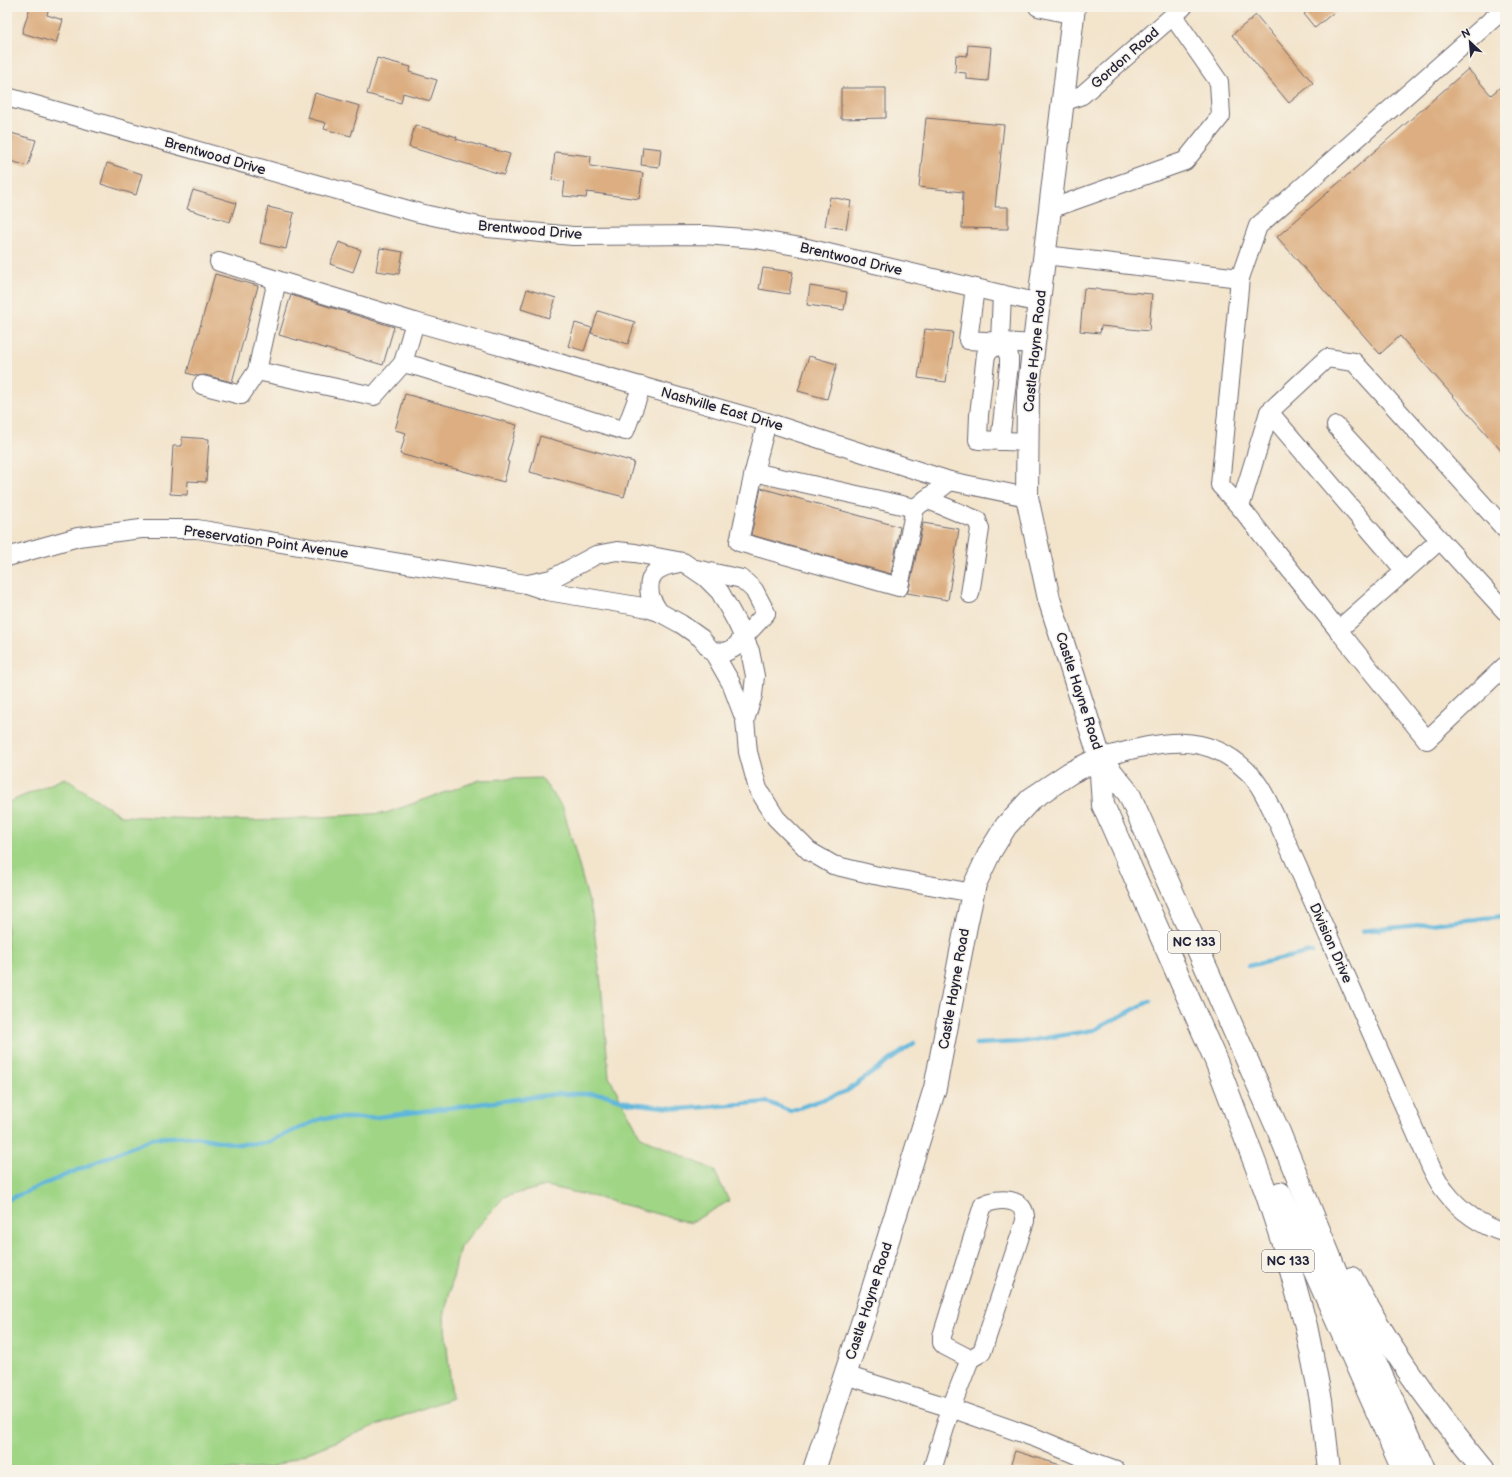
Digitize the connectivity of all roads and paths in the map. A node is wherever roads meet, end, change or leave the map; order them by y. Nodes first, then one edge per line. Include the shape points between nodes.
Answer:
1 (1038, 7) edge
2 (1505, 8) edge
3 (1074, 11) edge
4 (1178, 12) edge
5 (7, 97) edge
6 (1063, 102) junction
7 (1050, 209) junction
8 (1044, 255) junction
9 (219, 262) dead end
10 (1240, 278) junction
11 (277, 280) junction
12 (975, 288) junction
13 (1002, 294) junction
14 (1039, 303) junction
15 (415, 322) junction
16 (1000, 342) junction
17 (1034, 344) junction
18 (403, 363) junction
19 (257, 370) junction
20 (202, 385) dead end
21 (642, 386) junction
22 (1268, 412) junction
23 (767, 422) junction
24 (1336, 426) dead end
25 (1000, 441) junction
26 (1028, 442) junction
27 (754, 472) junction
28 (950, 481) junction
29 (1028, 496) junction
30 (921, 503) junction
31 (1240, 507) junction
32 (1505, 529) edge
33 (1440, 540) junction
34 (7, 557) edge
35 (688, 566) junction
36 (1405, 571) junction
37 (526, 584) junction
38 (970, 594) dead end
39 (1505, 611) edge
40 (659, 612) junction
41 (1338, 630) junction
42 (744, 638) junction
43 (711, 651) junction
44 (1505, 666) edge
45 (745, 720) junction
46 (1100, 758) junction
47 (973, 892) junction
48 (1216, 1061) junction
49 (1278, 1132) junction
50 (1505, 1233) edge
51 (970, 1359) junction
52 (845, 1375) junction
53 (951, 1408) junction
54 (814, 1470) edge
55 (932, 1470) edge
56 (1116, 1470) edge
57 (1329, 1470) edge
58 (1403, 1470) edge
59 (1424, 1470) edge
60 (1484, 1470) edge

1 - 3 street
2 - 10 street via 1258,226
3 - 6 main road, Castle Hayne Road / NC 133
4 - 6 street, Gordon Road via 1082,95
4 - 7 street via 1218,82 1221,116 1185,161
5 - 12 street, Brentwood Drive via 420,213 488,228 572,236 705,235 755,239 807,248
6 - 7 main road, Castle Hayne Road / NC 133
7 - 8 main road, Castle Hayne Road / NC 133
8 - 10 street
8 - 14 main road, Castle Hayne Road / NC 133
9 - 11 street, Nashville East Drive
10 - 31 street via 1220,485
11 - 15 street, Nashville East Drive
11 - 19 street
12 - 13 street, Brentwood Drive
12 - 16 street via 968,340
13 - 14 street, Brentwood Drive
13 - 16 street
14 - 17 main road, Castle Hayne Road / NC 133
15 - 18 street
15 - 21 street, Nashville East Drive
16 - 17 street
16 - 25 street via 1009,355
16 - 25 street via 986,354 978,440
17 - 26 main road, Castle Hayne Road / NC 133 via 1028,394
18 - 19 street via 374,396
18 - 21 street via 625,430
19 - 20 street via 241,395
21 - 23 street, Nashville East Drive
22 - 31 street
22 - 32 street via 1327,358 1354,362
22 - 36 street
23 - 27 street
23 - 28 street, Nashville East Drive
24 - 33 street
25 - 26 street
26 - 29 main road, Castle Hayne Road / NC 133
27 - 30 street
27 - 30 street via 738,542 899,587
28 - 29 street, Nashville East Drive
28 - 30 street
29 - 46 main road, Castle Hayne Road / NC 133 via 1049,599
30 - 38 street via 977,520 980,529
31 - 41 street
33 - 36 street
33 - 39 street
34 - 37 street, Preservation Point Avenue via 78,537 141,529 197,529
35 - 37 street, Preservation Point Avenue via 617,551 596,555 551,579
35 - 40 street via 665,566 656,570 650,581 650,595
35 - 42 street, Preservation Point Avenue via 705,577 720,592
35 - 42 street via 742,579 754,590 766,613
36 - 41 street
37 - 40 street, Preservation Point Avenue via 547,591 643,606
40 - 43 street, Preservation Point Avenue via 701,638
41 - 44 street via 1427,740
42 - 43 street via 726,652
42 - 45 street, Preservation Point Avenue via 750,651 755,676 753,695
43 - 45 street, Preservation Point Avenue via 731,683
45 - 47 street, Preservation Point Avenue via 748,752 758,789 776,818 809,851 834,865 874,875
46 - 47 main road, Castle Hayne Road via 1070,773 1032,799 1006,826 990,852
46 - 48 main road, NC 133 via 1103,805
46 - 49 main road, NC 133 via 1128,794
46 - 50 street, Division Drive via 1163,743 1188,742 1227,755 1248,771 1276,818 1431,1167 1444,1190 1457,1205 1475,1219
47 - 52 main road, Castle Hayne Road via 935,1088
48 - 57 main road, NC 133 via 1266,1192 1289,1263 1306,1326 1321,1400
48 - 58 main road via 1247,1121
49 - 59 main road, NC 133 via 1345,1294
49 - 60 main road via 1358,1290 1399,1358 1446,1424
51 - 51 street via 982,1352 1025,1221 1023,1209 1013,1201 1004,1199 983,1205 942,1336 942,1343 945,1346
51 - 53 street
52 - 53 street
52 - 54 main road, Castle Hayne Road
53 - 55 street
53 - 56 street

